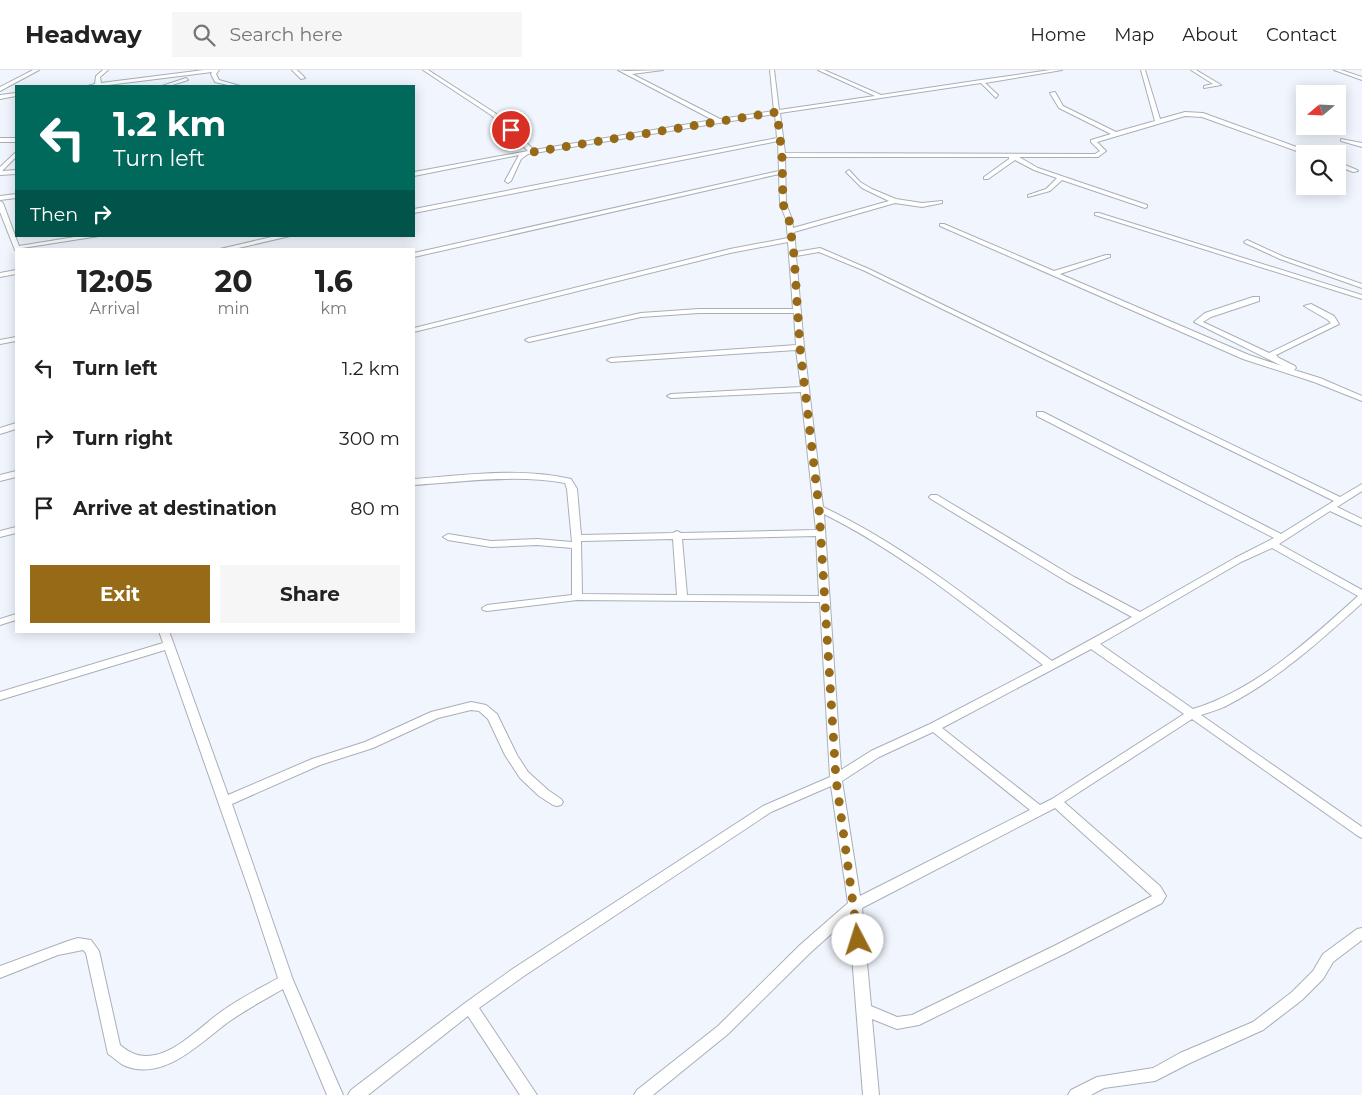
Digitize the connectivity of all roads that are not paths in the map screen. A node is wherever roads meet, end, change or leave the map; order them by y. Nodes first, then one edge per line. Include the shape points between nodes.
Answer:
1 (37, 70) edge
2 (106, 70) edge
3 (216, 70) edge
4 (294, 70) edge
5 (425, 70) edge
6 (620, 70) edge
7 (661, 70) edge
8 (772, 70) edge
9 (820, 70) edge
10 (1019, 70) edge
11 (1060, 70) edge
12 (1143, 70) edge
13 (1193, 70) edge
14 (1336, 70) edge
15 (199, 73) junction
16 (626, 73) junction
17 (1031, 74) junction
18 (303, 78) dead end
19 (1362, 79) edge
20 (981, 82) junction
21 (98, 85) joint
22 (168, 85) edge
23 (233, 85) edge
24 (1206, 87) dead end
25 (0, 89) edge
26 (1053, 92) dead end
27 (15, 95) edge
28 (996, 96) dead end
29 (0, 97) edge
30 (881, 98) junction
31 (777, 112) junction
32 (719, 121) junction
33 (1158, 121) junction
34 (1115, 134) junction
35 (780, 139) junction
36 (0, 140) edge
37 (15, 140) edge
38 (1343, 140) dead end
39 (1362, 145) edge
40 (1296, 149) edge
41 (529, 152) junction
42 (15, 155) edge
43 (782, 155) junction
44 (1012, 156) junction
45 (10, 159) junction
46 (0, 160) edge
47 (1346, 167) edge
48 (0, 171) edge
49 (1355, 171) dead end
50 (15, 172) edge
51 (782, 172) junction
52 (849, 172) dead end
53 (415, 174) edge
54 (986, 178) dead end
55 (1061, 178) junction
56 (508, 181) dead end
57 (15, 196) edge
58 (1030, 196) dead end
59 (0, 198) edge
60 (895, 202) junction
61 (940, 202) dead end
62 (0, 203) edge
63 (1145, 206) dead end
64 (415, 211) edge
65 (1, 212) edge
66 (1098, 214) dead end
67 (942, 225) dead end
68 (791, 235) junction
69 (89, 237) edge
70 (282, 237) edge
71 (1247, 242) dead end
72 (17, 248) edge
73 (228, 248) edge
74 (415, 255) edge
75 (794, 255) junction
76 (1108, 256) dead end
77 (15, 272) edge
78 (1053, 274) junction
79 (0, 275) edge
80 (1362, 286) edge
81 (1362, 297) edge
82 (1256, 299) dead end
83 (1308, 306) dead end
84 (798, 311) junction
85 (415, 330) edge
86 (15, 338) edge
87 (529, 340) dead end
88 (0, 342) edge
89 (800, 348) junction
90 (611, 360) dead end
91 (1276, 360) junction
92 (1317, 380) junction
93 (804, 389) junction
94 (671, 396) dead end
95 (1362, 399) edge
96 (1040, 414) dead end
97 (15, 426) edge
98 (0, 431) edge
99 (15, 474) edge
100 (0, 478) edge
101 (415, 482) edge
102 (1362, 487) edge
103 (934, 498) dead end
104 (1335, 504) junction
105 (819, 508) junction
106 (1362, 523) edge
107 (15, 530) edge
108 (821, 533) junction
109 (0, 534) edge
110 (677, 534) junction
111 (448, 537) dead end
112 (576, 541) junction
113 (1276, 541) junction
114 (1362, 596) edge
115 (577, 597) junction
116 (682, 599) junction
117 (825, 599) junction
118 (487, 608) dead end
119 (1139, 616) junction
120 (15, 617) edge
121 (0, 622) edge
122 (165, 633) edge
123 (1092, 644) junction
124 (169, 645) junction
125 (1050, 665) junction
126 (0, 696) edge
127 (1193, 713) junction
128 (934, 726) junction
129 (836, 779) junction
130 (225, 802) junction
131 (557, 802) dead end
132 (1056, 802) junction
133 (1039, 811) junction
134 (1362, 833) edge
135 (855, 905) junction
136 (1362, 933) edge
137 (0, 972) edge
138 (286, 980) junction
139 (470, 1007) junction
140 (864, 1010) junction
141 (335, 1095) edge
142 (356, 1095) edge
143 (529, 1095) edge
144 (642, 1095) edge
145 (871, 1095) edge
146 (1076, 1095) edge

1 - 25 street
2 - 21 street via 98,76
3 - 15 street
3 - 23 street via 213,74 218,81
4 - 18 street
5 - 41 street via 493,114
6 - 16 street
7 - 16 street
8 - 31 street
9 - 30 street
10 - 17 street
11 - 17 street
12 - 33 street
13 - 24 street via 1218,85
14 - 19 street
15 - 21 street
15 - 22 street
16 - 32 street
17 - 20 street
20 - 28 street
20 - 30 street
26 - 34 street via 1061,107
27 - 29 street
30 - 31 street
31 - 32 street
31 - 35 street
32 - 41 street
33 - 34 street
33 - 40 street via 1184,114 1203,115
34 - 44 street via 1093,142 1103,152 1096,156
35 - 43 street
35 - 64 street
36 - 37 street
38 - 39 street
41 - 53 street
41 - 56 street via 519,158
42 - 45 street
43 - 44 street
43 - 51 street
44 - 54 street via 1008,165
44 - 55 street
45 - 46 street
45 - 48 street
47 - 49 street
48 - 50 street
51 - 68 street via 783,204
51 - 74 street
52 - 60 street via 864,188
55 - 58 street via 1048,190
55 - 63 street
57 - 59 street
60 - 61 street via 922,205
60 - 68 street
62 - 65 street
65 - 72 street
66 - 81 street
67 - 78 street
68 - 75 street
68 - 85 street
69 - 72 street
70 - 73 street
71 - 80 street
75 - 84 street
75 - 104 street via 820,250 868,270
76 - 78 street
77 - 79 street
78 - 92 street via 1246,357
82 - 91 street via 1208,315 1198,322
83 - 91 street via 1331,318 1334,324 1272,354
84 - 87 street via 641,315
84 - 89 street
86 - 88 street
89 - 90 street
89 - 93 street
91 - 92 street
92 - 95 street
93 - 94 street
93 - 105 street
96 - 113 street
97 - 98 street
99 - 100 street
101 - 112 street via 543,478 568,482 572,489
102 - 104 street
103 - 119 street
104 - 106 street
104 - 113 street
105 - 108 street
105 - 125 street via 851,522 917,565
107 - 109 street
108 - 110 street
108 - 117 street
110 - 112 street
110 - 116 street
111 - 112 street via 491,544
112 - 115 street
113 - 114 street
113 - 119 street
114 - 127 street via 1308,646 1252,686 1220,704
115 - 116 street
115 - 118 street
116 - 117 street
117 - 129 street
119 - 123 street
120 - 121 street
122 - 124 street
123 - 125 street
123 - 127 street
124 - 126 street
124 - 130 street
125 - 128 street
127 - 132 street
127 - 134 street
128 - 129 street via 875,754
128 - 133 street
129 - 135 street
129 - 139 street via 767,809
130 - 131 street via 316,762 370,745 421,720 471,706 487,710 520,771 535,788
130 - 138 street
132 - 133 street
132 - 140 street via 1155,890 1159,896 1157,899 914,1021 897,1023
133 - 135 street
135 - 140 street
135 - 144 street via 804,949 723,1030
136 - 146 street via 1328,958 1318,975 1297,996 1258,1026 1155,1074 1102,1082
137 - 138 street via 67,946 86,944 92,951 113,1049 122,1059 140,1064 158,1061 181,1051 222,1019
138 - 141 street
139 - 142 street
139 - 143 street
140 - 145 street

